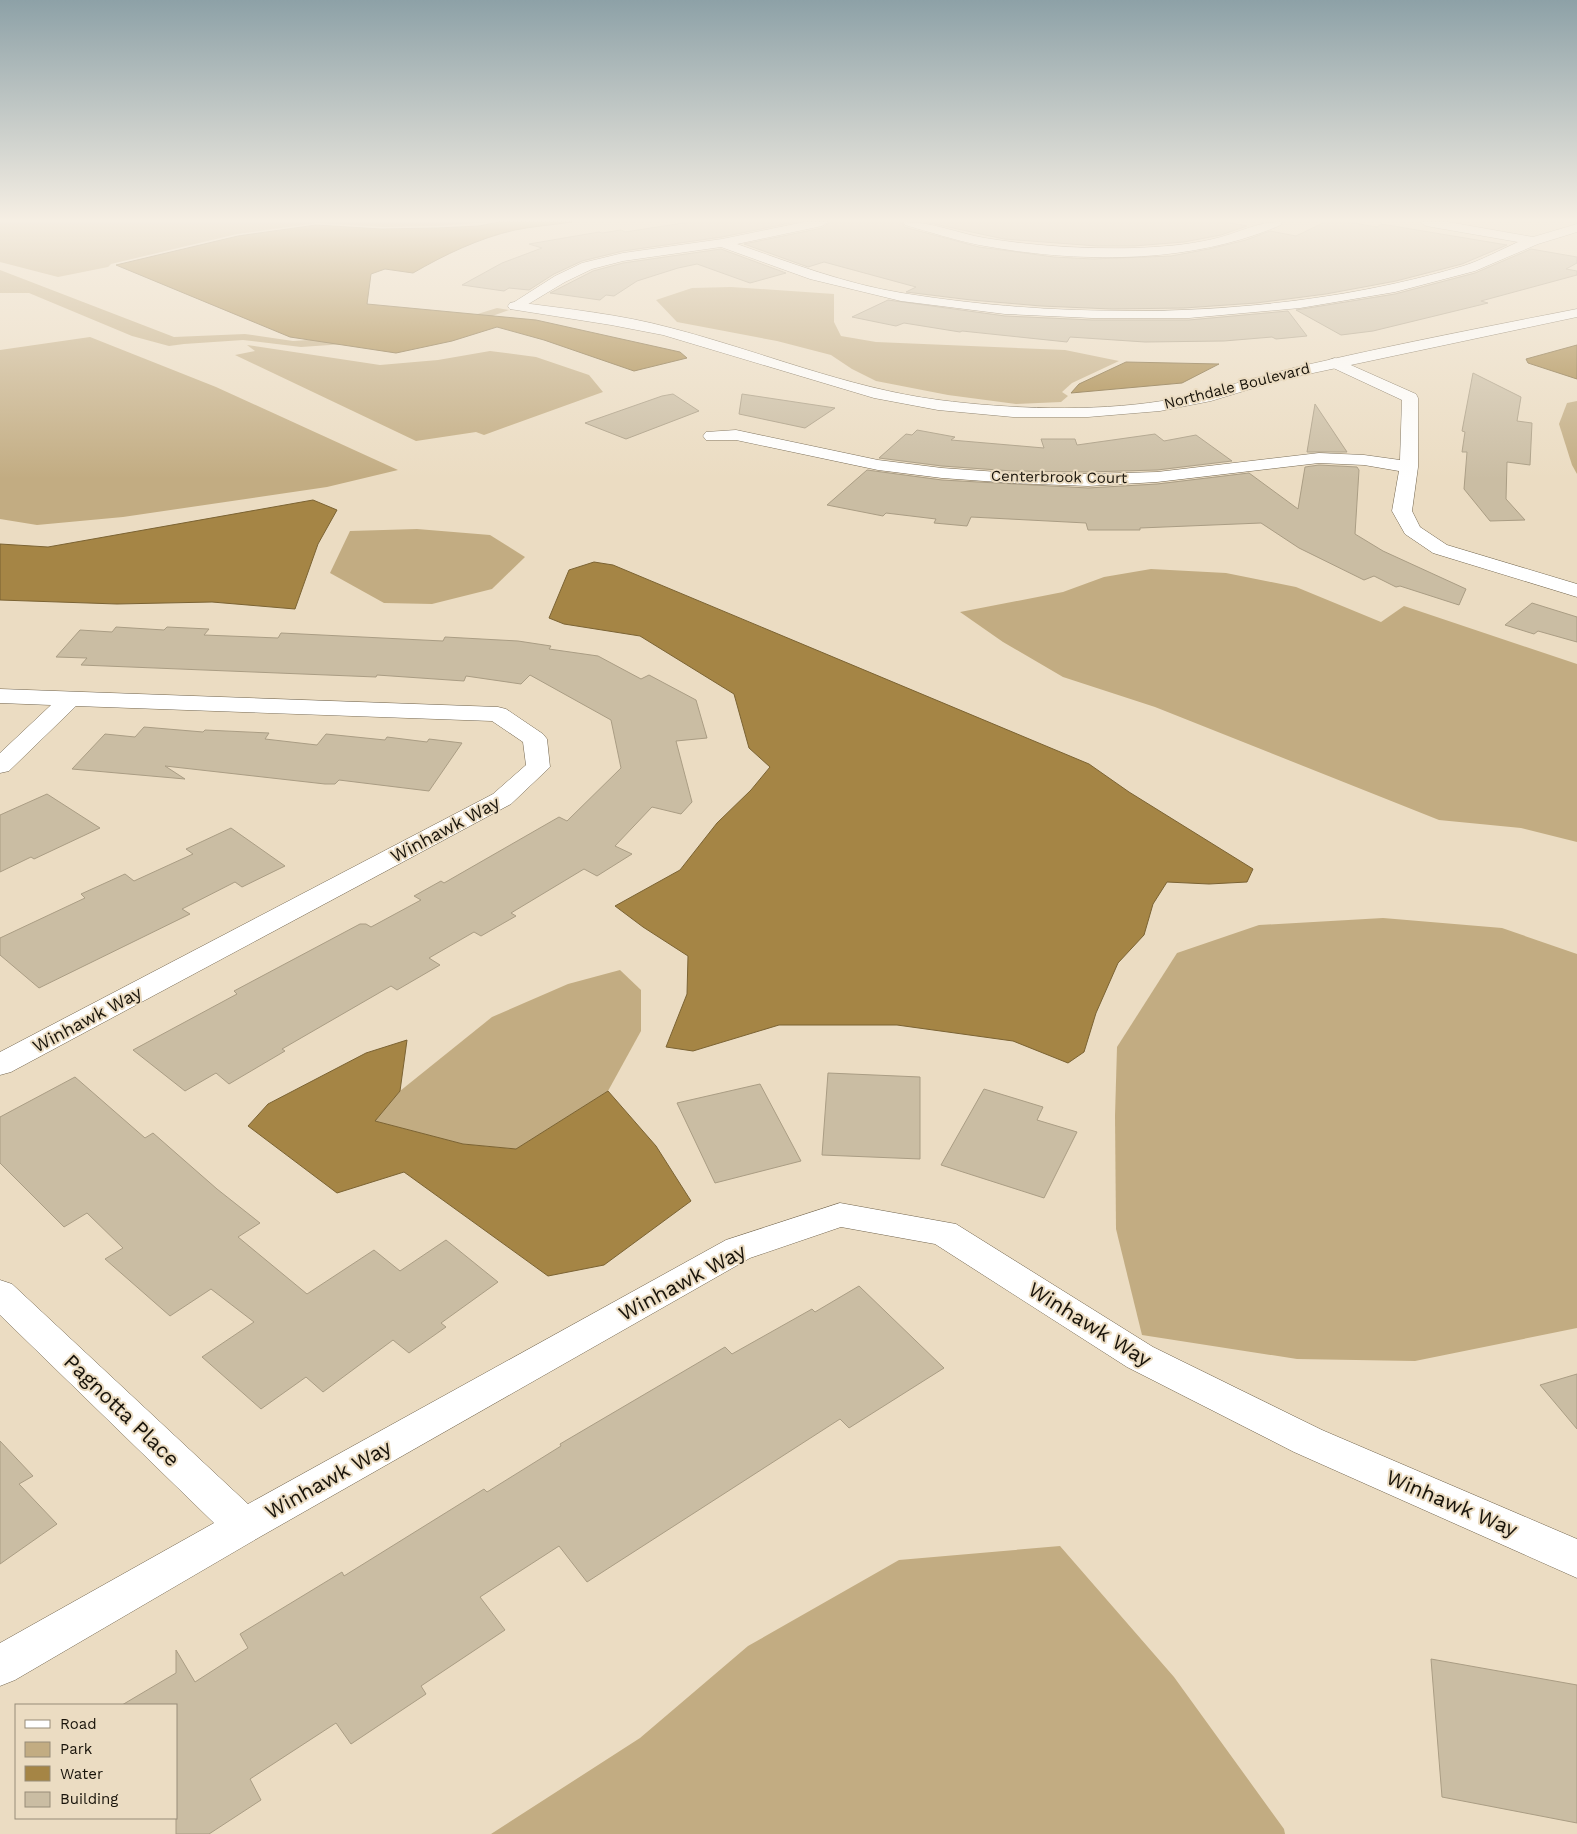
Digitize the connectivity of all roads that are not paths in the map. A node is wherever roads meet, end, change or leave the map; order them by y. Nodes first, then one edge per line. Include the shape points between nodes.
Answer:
1 (526, 308) edge
2 (986, 308) edge
3 (1260, 308) edge
4 (1577, 312) edge
5 (1335, 363) junction
6 (712, 436) dead end
7 (1409, 467) junction
8 (1577, 591) edge
9 (0, 696) edge
10 (70, 699) junction
11 (0, 766) edge
12 (0, 1065) edge
13 (0, 1293) edge
14 (244, 1526) junction
15 (1577, 1560) edge
16 (0, 1666) edge

1 - 5 street, Northdale Boulevard via 666,331 874,393 938,405 1013,412 1088,412 1160,406
2 - 3 street via 1111,314 1189,314
4 - 5 street, Northdale Boulevard
5 - 7 street via 1410,398
6 - 7 street, Centerbrook Court via 736,435 878,465 942,474 1012,478 1088,480 1157,477 1318,458 1364,460
7 - 8 street via 1402,512 1412,530 1440,549
9 - 10 street, Winhawk Way
10 - 11 street
10 - 12 street, Winhawk Way via 498,714 535,739 538,768 502,799
13 - 14 street, Pagnotta Place
14 - 15 street, Winhawk Way via 738,1249 840,1216 944,1233 1140,1357 1308,1441
14 - 16 street, Winhawk Way

